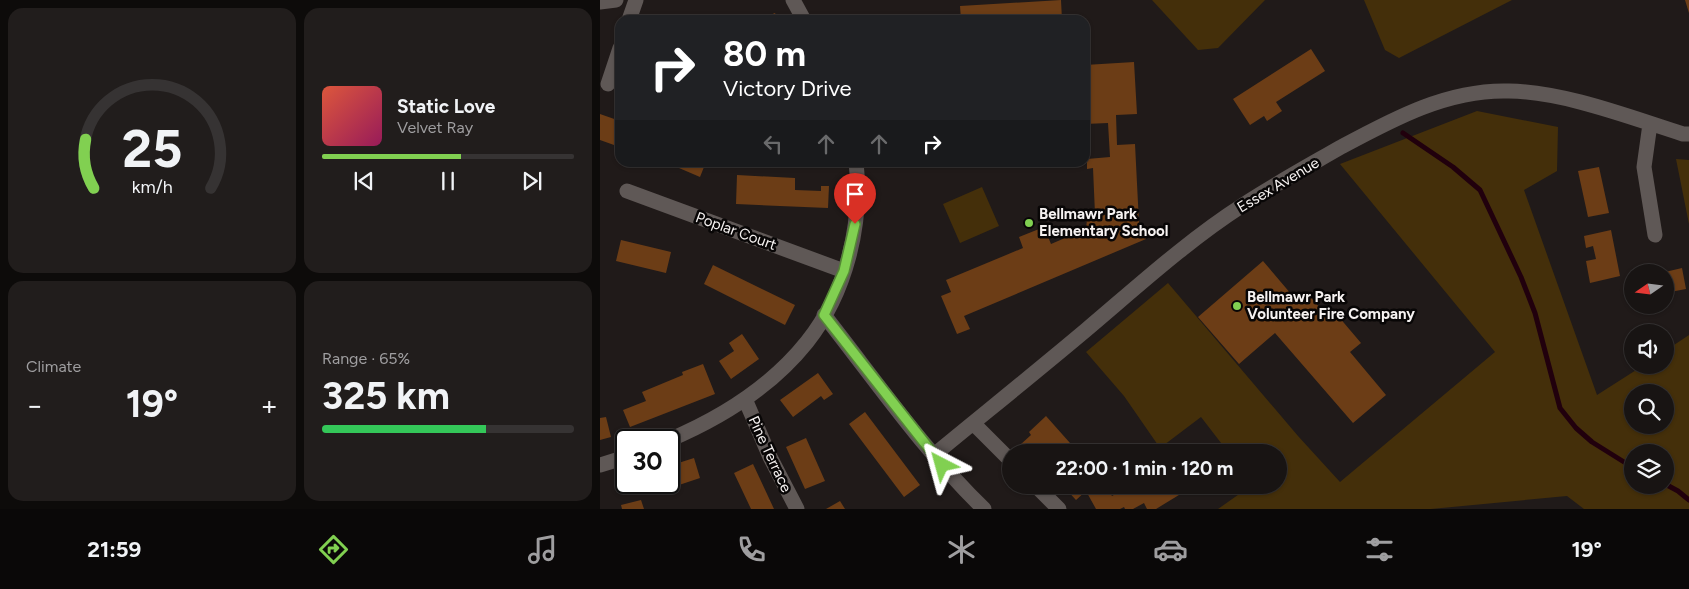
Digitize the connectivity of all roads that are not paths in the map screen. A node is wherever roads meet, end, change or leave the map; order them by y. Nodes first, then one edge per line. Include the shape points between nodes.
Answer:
1 (616, 0) edge
2 (636, 0) edge
3 (793, 0) edge
4 (600, 2) edge
5 (632, 15) edge
6 (801, 15) edge
7 (615, 63) edge
8 (608, 84) dead end
9 (1650, 124) junction
10 (1689, 134) edge
11 (856, 167) edge
12 (627, 191) dead end
13 (1655, 235) dead end
14 (844, 271) junction
15 (824, 315) junction
16 (745, 399) junction
17 (973, 423) junction
18 (680, 435) edge
19 (1002, 453) edge
20 (934, 455) junction
21 (615, 460) edge
22 (600, 465) edge
23 (1044, 494) edge
24 (796, 509) edge
25 (984, 509) edge
26 (1059, 509) edge

1 - 4 street
2 - 5 street
3 - 6 street
7 - 8 street
9 - 10 street, Essex Avenue
9 - 13 street via 1644,167
9 - 17 street, Essex Avenue via 1577,102 1509,91 1447,99 1389,122 1243,205 1179,251
11 - 14 street via 856,218
12 - 14 street, Poplar Court
14 - 15 street
15 - 16 street via 794,356
15 - 20 street
16 - 18 street
16 - 24 street, Pine Terrace
17 - 19 street
17 - 20 street, Essex Avenue
20 - 25 street
21 - 22 street
23 - 26 street

